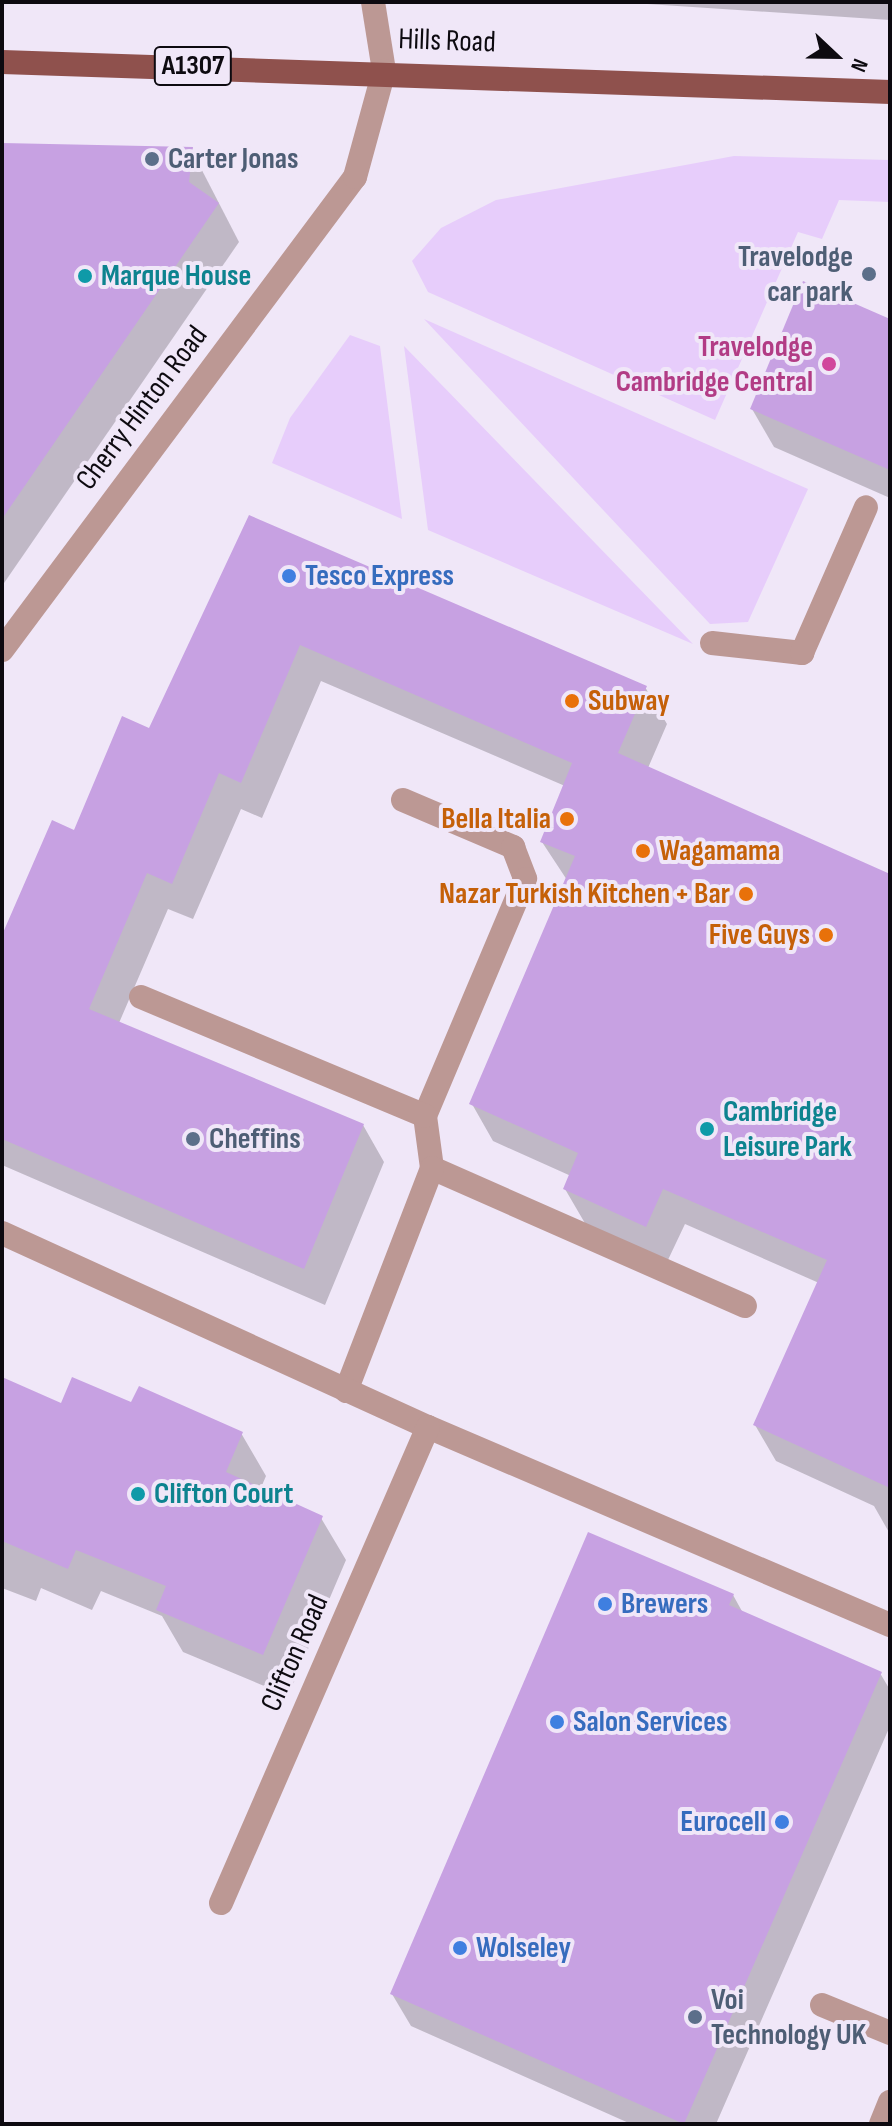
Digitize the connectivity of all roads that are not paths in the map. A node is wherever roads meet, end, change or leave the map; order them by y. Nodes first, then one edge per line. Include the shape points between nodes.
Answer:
1 (373, 2) edge
2 (2, 62) edge
3 (384, 71) junction
4 (890, 92) edge
5 (866, 507) dead end
6 (712, 643) dead end
7 (2, 650) edge
8 (403, 800) dead end
9 (141, 997) dead end
10 (425, 1116) junction
11 (432, 1168) junction
12 (2, 1233) edge
13 (745, 1306) dead end
14 (346, 1391) junction
15 (428, 1427) junction
16 (890, 1625) edge
17 (221, 1903) dead end
18 (822, 2005) dead end
19 (890, 2033) edge
20 (890, 2102) edge
21 (881, 2124) edge

1 - 3 street
2 - 3 main road, Hills Road / A1307
3 - 4 main road, Hills Road / A1307
3 - 7 street, Cherry Hinton Road via 355,177
5 - 6 street via 802,653
8 - 10 street via 513,847 525,879
9 - 10 street
10 - 11 street
11 - 13 street
11 - 14 street
12 - 14 street
14 - 15 street
15 - 16 street
15 - 17 street, Clifton Road
18 - 19 street
20 - 21 street

